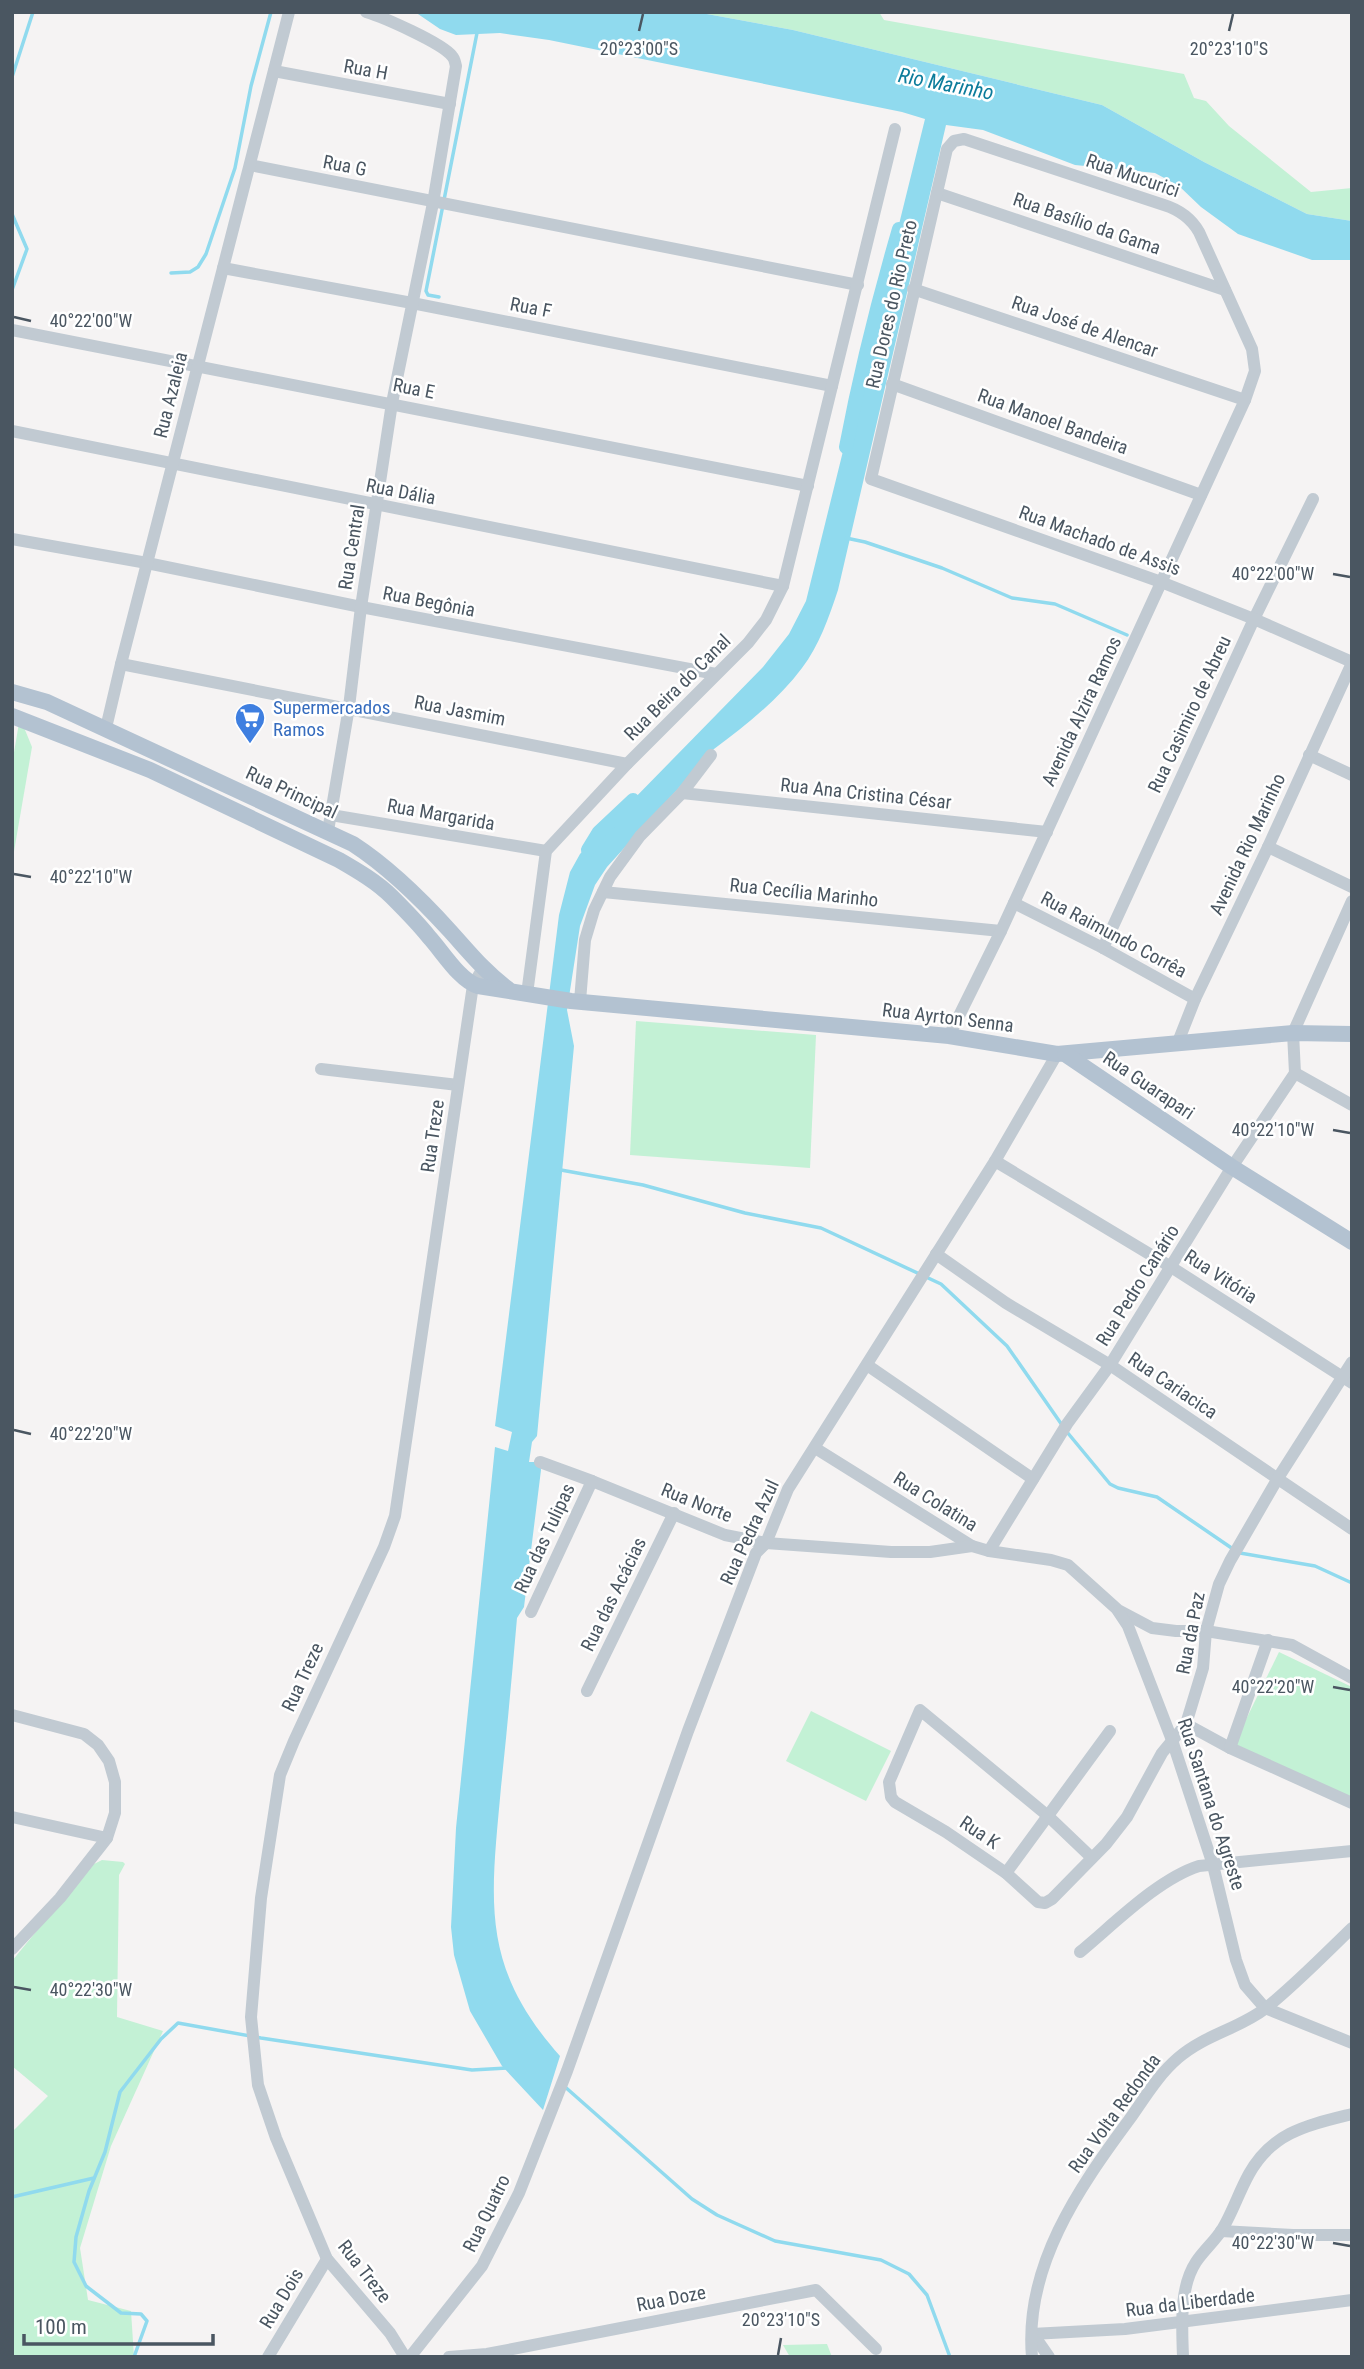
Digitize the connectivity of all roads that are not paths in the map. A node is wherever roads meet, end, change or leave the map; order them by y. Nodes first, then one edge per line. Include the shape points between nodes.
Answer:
1 (289, 12) edge
2 (366, 12) edge
3 (274, 71) junction
4 (450, 104) junction
5 (895, 129) dead end
6 (954, 141) joint
7 (250, 165) junction
8 (937, 193) junction
9 (433, 202) junction
10 (223, 268) junction
11 (858, 285) junction
12 (913, 289) junction
13 (1225, 290) junction
14 (412, 303) junction
15 (12, 330) edge
16 (198, 366) junction
17 (892, 384) junction
18 (832, 386) junction
19 (1244, 400) junction
20 (392, 403) junction
21 (12, 431) edge
22 (173, 463) junction
23 (871, 479) joint
24 (808, 486) junction
25 (1201, 495) junction
26 (1313, 499) dead end
27 (376, 505) junction
28 (12, 539) edge
29 (147, 563) junction
30 (1161, 582) junction
31 (783, 586) junction
32 (361, 607) junction
33 (1254, 619) junction
34 (1352, 662) edge
35 (121, 664) junction
36 (716, 674) junction
37 (12, 692) edge
38 (349, 707) junction
39 (12, 716) edge
40 (106, 729) junction
41 (711, 755) dead end
42 (1309, 755) junction
43 (627, 764) junction
44 (1352, 775) edge
45 (681, 793) junction
46 (331, 815) junction
47 (328, 831) junction
48 (1047, 832) junction
49 (1268, 847) junction
50 (546, 851) junction
51 (1352, 887) edge
52 (603, 892) junction
53 (1352, 901) edge
54 (1014, 903) junction
55 (1001, 932) junction
56 (1103, 947) junction
57 (483, 968) junction
58 (473, 985) junction
59 (527, 994) junction
60 (1195, 999) junction
61 (576, 1001) junction
62 (1293, 1033) junction
63 (1352, 1034) edge
64 (949, 1036) junction
65 (1178, 1042) junction
66 (1061, 1054) junction
67 (321, 1069) dead end
68 (1295, 1073) junction
69 (458, 1085) junction
70 (1352, 1104) edge
71 (995, 1161) junction
72 (1232, 1167) junction
73 (1352, 1242) edge
74 (936, 1254) junction
75 (1171, 1267) junction
76 (1352, 1362) edge
77 (867, 1365) junction
78 (1110, 1366) junction
79 (1347, 1380) edge
80 (815, 1448) junction
81 (540, 1462) dead end
82 (1278, 1478) junction
83 (1032, 1479) junction
84 (592, 1481) junction
85 (674, 1513) junction
86 (1352, 1529) edge
87 (766, 1543) junction
88 (972, 1546) junction
89 (989, 1551) junction
90 (1118, 1610) junction
91 (531, 1612) dead end
92 (1206, 1632) junction
93 (1268, 1640) junction
94 (1352, 1678) edge
95 (587, 1691) dead end
96 (12, 1715) edge
97 (1186, 1724) junction
98 (1110, 1731) dead end
99 (1172, 1740) junction
100 (1230, 1748) junction
101 (1352, 1803) edge
102 (1048, 1816) junction
103 (12, 1817) edge
104 (107, 1838) junction
105 (1352, 1851) edge
106 (1092, 1858) junction
107 (1213, 1865) junction
108 (1006, 1873) junction
109 (1052, 1899) joint
110 (1352, 1928) edge
111 (12, 1949) edge
112 (1080, 1952) dead end
113 (1265, 2008) junction
114 (1352, 2043) edge
115 (567, 2071) joint
116 (1352, 2114) edge
117 (1221, 2231) junction
118 (1352, 2235) edge
119 (327, 2259) junction
120 (1352, 2300) edge
121 (1183, 2322) junction
122 (1032, 2334) junction
123 (876, 2349) dead end
124 (268, 2357) edge
125 (408, 2357) edge
126 (449, 2357) edge
127 (1032, 2357) edge
128 (1049, 2357) edge
129 (1183, 2357) edge

1 - 3 street, Rua Azaleia
2 - 4 street, Rua Central via 400,25 452,55 456,66
3 - 4 street, Rua H
3 - 7 street, Rua Azaleia
4 - 9 street, Rua Central
5 - 11 street, Rua Beira do Canal
6 - 8 street, Rua Dores do Rio Preto via 947,149
6 - 13 street, Rua Mucurici via 964,139 1181,212 1195,224
7 - 9 street, Rua G
7 - 10 street, Rua Azaleia
8 - 12 street, Rua Dores do Rio Preto
8 - 13 street, Rua Basílio da Gama
9 - 11 street, Rua G
9 - 14 street, Rua Central
10 - 14 street, Rua F
10 - 16 street, Rua Azaleia
11 - 18 street, Rua Beira do Canal
12 - 17 street, Rua Dores do Rio Preto
12 - 19 street, Rua José de Alencar
13 - 19 street, Rua Mucurici via 1254,356 1255,371
14 - 18 street, Rua F
14 - 20 street, Rua Central
15 - 16 street, Rua E
16 - 20 street, Rua E
16 - 22 street, Rua Azaleia
17 - 23 street, Rua Dores do Rio Preto
17 - 25 street, Rua Manoel Bandeira
18 - 24 street, Rua Beira do Canal
19 - 25 street, Avenida Alzira Ramos
20 - 24 street, Rua E
20 - 27 street, Rua Central
21 - 22 street, Rua Dália
22 - 27 street, Rua Dália
22 - 29 street, Rua Azaleia
23 - 30 street, Rua Machado de Assis
24 - 31 street, Rua Beira do Canal
25 - 30 street, Avenida Alzira Ramos
26 - 33 street, Rua Casimiro de Abreu
27 - 31 street, Rua Dália
27 - 32 street, Rua Central
28 - 29 street, Rua Begônia
29 - 32 street, Rua Begônia
29 - 35 street, Rua Azaleia
30 - 33 street, Rua Machado de Assis
30 - 48 street, Avenida Alzira Ramos
31 - 36 street, Rua Beira do Canal via 766,620
32 - 36 street, Rua Begônia
32 - 38 street, Rua Central
33 - 34 street, Rua Machado de Assis
33 - 56 street, Rua Casimiro de Abreu
34 - 42 street, Avenida Rio Marinho
35 - 38 street, Rua Jasmim
35 - 40 street, Rua Azaleia
36 - 43 street, Rua Beira do Canal
37 - 40 main road, Rua Principal via 47,702
38 - 43 street, Rua Jasmim
38 - 46 street, Rua Central
39 - 58 main road via 150,770 368,877
40 - 47 main road, Rua Principal
41 - 45 street
42 - 44 street
42 - 49 street, Avenida Rio Marinho
43 - 50 street, Rua Beira do Canal
45 - 48 street, Rua Ana Cristina César
45 - 52 street via 640,836
46 - 47 street, Rua Central
46 - 50 street, Rua Margarida
47 - 57 main road, Rua Principal via 383,864
48 - 54 street, Avenida Alzira Ramos
49 - 51 street
49 - 60 street, Avenida Rio Marinho
50 - 59 street
52 - 55 street, Rua Cecília Marinho
52 - 61 street via 585,940
53 - 62 street
54 - 55 street, Avenida Alzira Ramos
54 - 56 street, Rua Raimundo Corrêa
55 - 64 street, Avenida Alzira Ramos
56 - 60 street, Rua Raimundo Corrêa
57 - 58 street
57 - 59 main road, Rua Principal
58 - 59 main road
58 - 69 street, Rua Treze
59 - 61 main road, Rua Ayrton Senna
60 - 65 street, Avenida Rio Marinho
61 - 64 main road, Rua Ayrton Senna
62 - 63 main road, Rua Ayrton Senna
62 - 65 main road, Rua Ayrton Senna
62 - 68 street
64 - 66 main road, Rua Ayrton Senna
65 - 66 main road, Rua Ayrton Senna
66 - 71 street, Rua Pedra Azul
66 - 72 main road, Rua Guarapari
67 - 69 street
68 - 70 street
68 - 72 street, Rua Pedro Canário
69 - 119 street, Rua Treze via 395,1516 281,1776 261,1898 251,2017 258,2085
71 - 74 street, Rua Pedra Azul
71 - 75 street, Rua Vitória
72 - 73 main road, Rua Guarapari
72 - 75 street, Rua Pedro Canário
74 - 77 street, Rua Pedra Azul
74 - 78 street, Rua Cariacica
75 - 78 street, Rua Pedro Canário
75 - 79 street, Rua Vitória
76 - 79 street, Rua da Paz
77 - 80 street, Rua Pedra Azul
77 - 83 street
78 - 82 street, Rua Cariacica
78 - 83 street, Rua Pedro Canário
79 - 82 street, Rua da Paz
80 - 87 street, Rua Pedra Azul via 788,1489
80 - 88 street, Rua Colatina
81 - 84 street, Rua Norte
82 - 86 street, Rua Cariacica
82 - 92 street, Rua da Paz via 1230,1561
83 - 89 street, Rua Pedro Canário
84 - 85 street, Rua Norte
84 - 91 street, Rua das Tulipas
85 - 87 street, Rua Norte via 725,1535
85 - 95 street, Rua das Acácias
87 - 88 street, Rua Norte via 891,1552
87 - 115 street, Rua Pedra Azul via 756,1553 688,1731
88 - 89 street, Rua Colatina
89 - 90 street, Rua Colatina via 1068,1566
90 - 92 street, Rua Colatina via 1152,1628
90 - 99 street, Rua Santana do Agreste
92 - 93 street, Rua Colatina
92 - 97 street, Rua da Paz via 1203,1668
93 - 94 street, Rua Colatina via 1292,1645
93 - 100 street
96 - 104 street via 84,1734 97,1745 116,1782 115,1814
97 - 99 street, Rua da Paz
97 - 100 street
98 - 102 street
99 - 106 street, Rua da Paz via 1127,1817
99 - 107 street, Rua Santana do Agreste
100 - 101 street
102 - 106 street
102 - 108 street
102 - 108 street, Rua K via 920,1710 889,1782 895,1802
103 - 104 street
104 - 111 street
105 - 107 street
106 - 109 street, Rua da Paz
107 - 112 street via 1177,1874
107 - 113 street, Rua Santana do Agreste via 1240,1973
108 - 109 street, Rua K via 1038,1902
110 - 113 street, Rua Volta Redonda
113 - 114 street
113 - 122 street, Rua Volta Redonda via 1205,2038 1175,2061 1101,2157 1054,2239 1036,2293
115 - 125 street, Rua Quatro via 519,2193 482,2266
116 - 117 street via 1305,2127 1270,2146 1254,2165
117 - 118 street
117 - 121 street via 1192,2270
119 - 124 street, Rua Dois
119 - 125 street, Rua Treze
120 - 121 street, Rua da Liberdade
121 - 122 street, Rua da Liberdade
121 - 129 street
122 - 127 street, Rua Volta Redonda
122 - 128 street
123 - 126 street, Rua Doze via 816,2290 487,2354

